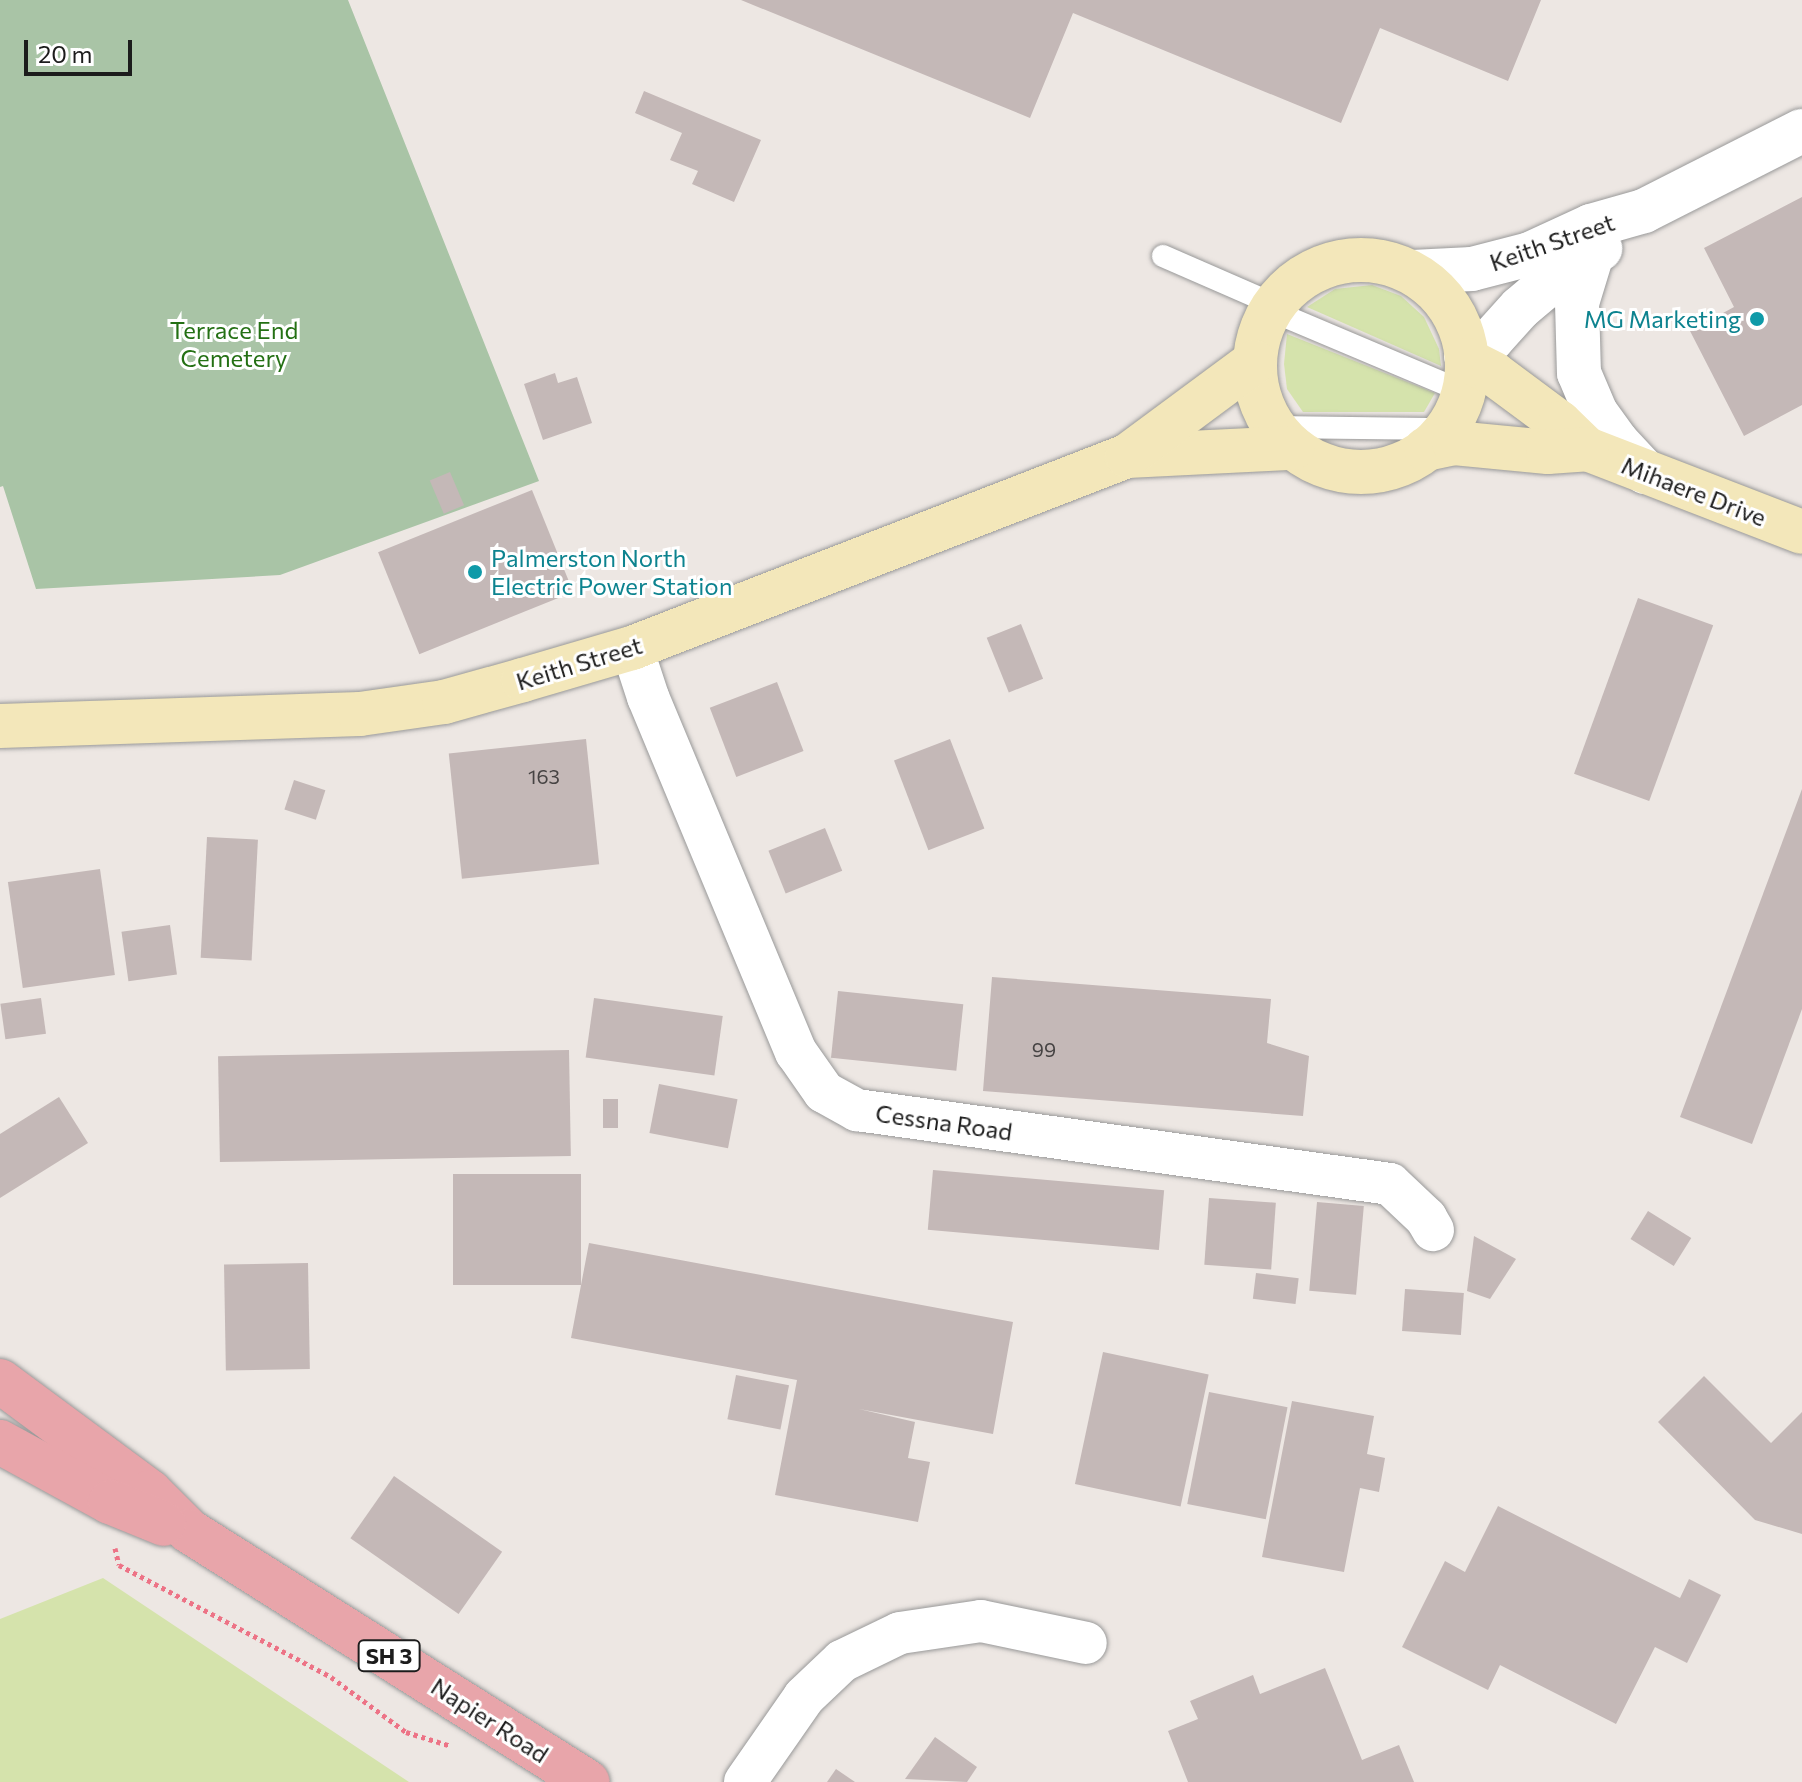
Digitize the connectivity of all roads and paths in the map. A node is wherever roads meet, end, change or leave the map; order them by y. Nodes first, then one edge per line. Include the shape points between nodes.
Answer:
1 (1802, 131) edge
2 (1644, 211) junction
3 (1163, 256) dead end
4 (1591, 257) junction
5 (1412, 272) junction
6 (1272, 307) junction
7 (1254, 362) junction
8 (1454, 397) junction
9 (1283, 438) junction
10 (1587, 449) junction
11 (1127, 456) junction
12 (1645, 472) junction
13 (1802, 532) edge
14 (632, 648) junction
15 (0, 726) edge
16 (1433, 1230) dead end
17 (0, 1381) edge
18 (0, 1442) edge
19 (189, 1531) junction
20 (115, 1549) dead end
21 (1086, 1643) dead end
22 (462, 1752) dead end
23 (587, 1782) edge
24 (745, 1782) edge

1 - 2 street, Keith Street
2 - 4 street, Keith Street
2 - 5 street, Keith Street via 1591,226 1530,254 1472,269
3 - 6 lane
4 - 8 street, Keith Street via 1559,275 1520,308 1492,339
4 - 12 street via 1577,303 1579,373 1596,413
5 - 6 main road via 1388,262 1337,261 1291,285
5 - 8 main road via 1450,307 1461,331
6 - 7 main road via 1258,335
6 - 8 lane
7 - 9 main road via 1262,407
7 - 11 main road, Keith Street
8 - 9 main road via 1402,464 1374,472 1317,463
8 - 10 main road, Mihaere Drive via 1494,374
8 - 10 main road, Mihaere Drive via 1454,443 1548,452
9 - 11 main road, Keith Street
10 - 12 main road, Mihaere Drive
11 - 14 main road, Keith Street
12 - 13 main road, Mihaere Drive
14 - 15 main road, Keith Street via 444,702 360,714
14 - 16 street, Cessna Road via 796,1052 824,1092 857,1110 1390,1184
17 - 19 highway, Napier Road / SH 3 via 150,1492
18 - 19 highway, Napier Road / SH 3 via 146,1519
19 - 23 highway, Napier Road / SH 3
20 - 22 path via 119,1565 331,1677 406,1732
21 - 24 street via 981,1621 900,1633 842,1661 804,1697

